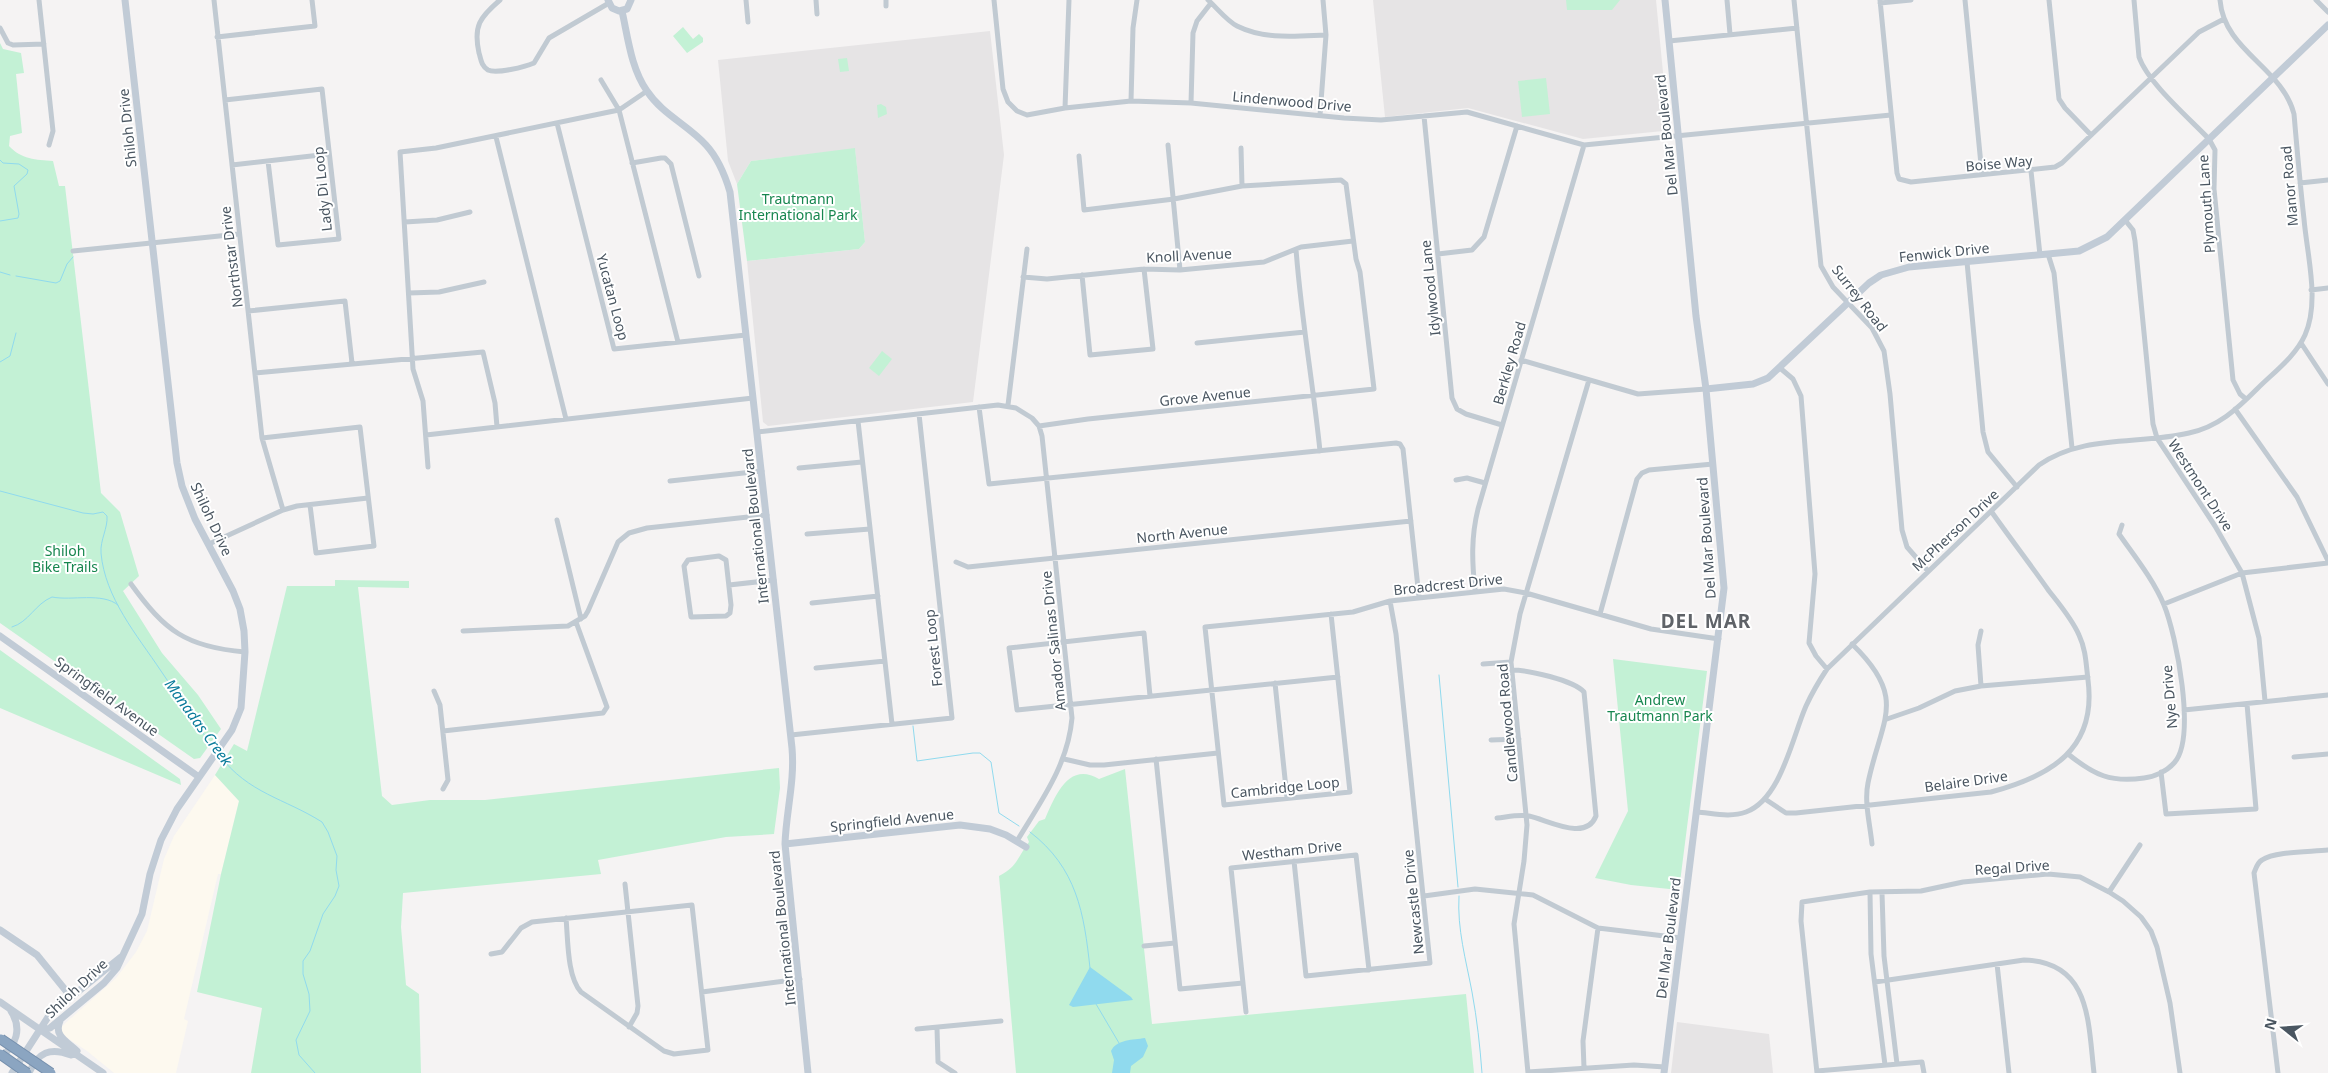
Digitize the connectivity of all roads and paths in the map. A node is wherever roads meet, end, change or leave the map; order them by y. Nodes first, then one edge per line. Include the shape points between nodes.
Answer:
1 (39, 0) edge
2 (125, 0) edge
3 (214, 0) edge
4 (312, 0) edge
5 (500, 0) edge
6 (631, 0) edge
7 (746, 0) edge
8 (816, 0) edge
9 (886, 0) edge
10 (994, 0) edge
11 (1069, 0) edge
12 (1137, 0) edge
13 (1323, 0) edge
14 (1665, 0) edge
15 (1727, 0) edge
16 (1794, 0) edge
17 (1911, 0) edge
18 (1964, 0) edge
19 (2049, 0) edge
20 (2134, 0) edge
21 (2220, 0) edge
22 (2316, 0) edge
23 (1210, 1) edge
24 (608, 2) edge
25 (1880, 2) edge
26 (886, 6) dead end
27 (622, 11) junction
28 (2328, 12) edge
29 (818, 14) dead end
30 (2224, 19) junction
31 (748, 22) dead end
32 (2328, 25) edge
33 (0, 28) edge
34 (1797, 28) junction
35 (1326, 34) junction
36 (1730, 34) junction
37 (218, 37) junction
38 (1669, 41) junction
39 (44, 44) junction
40 (2151, 78) junction
41 (2272, 78) junction
42 (601, 80) dead end
43 (647, 91) junction
44 (225, 100) junction
45 (1131, 101) junction
46 (1191, 103) junction
47 (1065, 108) junction
48 (618, 110) junction
49 (1891, 114) junction
50 (1320, 115) junction
51 (1424, 116) junction
52 (1807, 121) junction
53 (557, 123) junction
54 (1517, 126) junction
55 (2091, 135) junction
56 (1678, 136) junction
57 (496, 137) junction
58 (2209, 139) junction
59 (49, 145) dead end
60 (1168, 145) dead end
61 (1584, 145) junction
62 (1241, 148) dead end
63 (329, 154) junction
64 (1079, 156) dead end
65 (268, 160) junction
66 (632, 163) junction
67 (232, 165) junction
68 (2031, 171) junction
69 (1982, 175) junction
70 (2328, 180) edge
71 (2300, 183) junction
72 (1242, 186) junction
73 (1174, 199) junction
74 (470, 212) dead end
75 (2125, 220) junction
76 (405, 222) junction
77 (239, 234) junction
78 (1353, 241) junction
79 (152, 243) junction
80 (1296, 249) junction
81 (1027, 250) dead end
82 (73, 251) dead end
83 (1438, 254) junction
84 (2048, 254) junction
85 (2040, 255) junction
86 (1966, 262) junction
87 (1144, 269) junction
88 (1180, 270) junction
89 (1082, 275) junction
90 (699, 276) dead end
91 (1023, 277) junction
92 (484, 282) dead end
93 (2328, 288) edge
94 (2311, 290) junction
95 (409, 293) junction
96 (1848, 303) junction
97 (248, 312) junction
98 (1305, 332) junction
99 (746, 335) junction
100 (678, 342) junction
101 (1197, 343) dead end
102 (2301, 343) junction
103 (413, 357) junction
104 (1521, 360) junction
105 (352, 363) junction
106 (1780, 368) junction
107 (254, 373) junction
108 (1589, 380) junction
109 (2328, 384) edge
110 (1706, 389) junction
111 (1314, 396) junction
112 (753, 398) junction
113 (2246, 399) junction
114 (1008, 405) junction
115 (979, 407) junction
116 (2235, 410) junction
117 (919, 414) junction
118 (566, 419) junction
119 (858, 421) junction
120 (1502, 425) junction
121 (1039, 426) junction
122 (497, 427) junction
123 (757, 432) junction
124 (426, 435) junction
125 (262, 438) junction
126 (2156, 438) junction
127 (2072, 448) junction
128 (1320, 451) junction
129 (862, 462) junction
130 (1713, 464) junction
131 (428, 466) dead end
132 (799, 468) dead end
133 (762, 472) junction
134 (1047, 479) junction
135 (1456, 480) dead end
136 (670, 481) dead end
137 (1485, 483) junction
138 (2017, 487) junction
139 (368, 498) junction
140 (310, 504) junction
141 (283, 510) junction
142 (1991, 511) junction
143 (766, 515) junction
144 (556, 520) dead end
145 (1411, 521) junction
146 (2122, 524) dead end
147 (870, 529) junction
148 (807, 534) dead end
149 (209, 544) junction
150 (1055, 558) junction
151 (956, 562) dead end
152 (2328, 562) edge
153 (1928, 571) junction
154 (2242, 573) junction
155 (774, 580) junction
156 (131, 584) dead end
157 (729, 585) junction
158 (1475, 590) junction
159 (1526, 593) junction
160 (878, 596) junction
161 (1419, 597) junction
162 (1390, 601) junction
163 (812, 603) dead end
164 (2164, 604) junction
165 (1331, 614) junction
166 (1600, 614) junction
167 (578, 620) junction
168 (1205, 627) joint
169 (463, 631) dead end
170 (1981, 631) dead end
171 (0, 636) edge
172 (1719, 639) junction
173 (1064, 642) junction
174 (1852, 644) junction
175 (245, 652) junction
176 (885, 661) junction
177 (1511, 662) junction
178 (1483, 664) dead end
179 (816, 668) dead end
180 (1512, 670) junction
181 (1827, 670) junction
182 (1338, 677) junction
183 (2088, 677) junction
184 (1275, 683) junction
185 (1981, 686) junction
186 (1212, 690) junction
187 (434, 691) dead end
188 (2328, 695) edge
189 (1150, 696) junction
190 (2265, 701) junction
191 (2247, 704) junction
192 (1071, 705) junction
193 (2184, 710) junction
194 (1886, 719) junction
195 (892, 724) junction
196 (443, 731) junction
197 (791, 735) junction
198 (1519, 739) junction
199 (1491, 740) dead end
200 (1218, 753) junction
201 (2068, 754) junction
202 (2328, 754) edge
203 (2294, 758) dead end
204 (1064, 759) junction
205 (1156, 759) junction
206 (2161, 772) junction
207 (199, 777) junction
208 (443, 789) dead end
209 (1287, 798) junction
210 (1765, 799) junction
211 (1868, 805) junction
212 (1697, 812) junction
213 (1527, 815) junction
214 (1497, 818) dead end
215 (1017, 841) junction
216 (785, 844) junction
217 (1872, 844) dead end
218 (2140, 846) dead end
219 (1026, 847) dead end
220 (2328, 850) edge
221 (1294, 861) junction
222 (625, 884) dead end
223 (1870, 892) junction
224 (2110, 892) junction
225 (1518, 893) junction
226 (1882, 893) junction
227 (1424, 896) junction
228 (628, 911) junction
229 (566, 918) junction
230 (1598, 928) junction
231 (0, 930) edge
232 (1680, 938) junction
233 (1175, 943) junction
234 (1144, 946) dead end
235 (491, 954) dead end
236 (122, 957) junction
237 (1996, 964) junction
238 (1368, 970) junction
239 (800, 979) junction
240 (1887, 980) junction
241 (1875, 982) junction
242 (1243, 983) junction
243 (702, 992) junction
244 (71, 997) junction
245 (0, 1002) edge
246 (8, 1008) junction
247 (1246, 1012) dead end
248 (62, 1018) junction
249 (1000, 1021) dead end
250 (629, 1027) junction
251 (916, 1028) dead end
252 (937, 1028) junction
253 (41, 1031) junction
254 (1, 1039) edge
255 (0, 1056) edge
256 (83, 1059) junction
257 (1897, 1064) junction
258 (1885, 1065) junction
259 (1584, 1068) junction
260 (1664, 1070) edge
261 (1528, 1072) edge
262 (1817, 1072) edge
263 (12, 1073) edge
264 (28, 1073) edge
265 (51, 1073) edge
266 (103, 1073) edge
267 (808, 1073) edge
268 (955, 1073) edge
269 (1924, 1073) edge
270 (2009, 1073) edge
271 (2094, 1073) edge
272 (2180, 1073) edge
273 (2278, 1073) edge

1 - 39 street
2 - 79 main road, Shiloh Drive
3 - 37 street, Northstar Drive
4 - 37 street via 315,26
5 - 24 street via 480,20 476,34 484,67 495,72 534,63 549,38
6 - 27 main road via 629,7
7 - 31 street
8 - 29 street
9 - 26 street
10 - 47 street, Lindenwood Drive via 1003,89 1008,102 1018,112 1027,115
11 - 47 street
12 - 45 street
13 - 35 street
14 - 38 main road, Del Mar Boulevard
15 - 36 street
16 - 34 street, Surrey Road
17 - 25 street
18 - 69 street
19 - 55 street via 2059,99
20 - 40 street, Plymouth Lane via 2139,57
21 - 30 street, Manor Road
22 - 28 street
23 - 35 street via 1236,25 1256,33 1275,36
23 - 46 street via 1193,33
24 - 27 main road via 614,10
25 - 49 street, Boise Way
27 - 43 main road, International Boulevard via 632,57
30 - 40 street, Boise Way via 2199,32
30 - 41 street, Manor Road via 2238,43
32 - 41 main road, Fenwick Drive
33 - 39 street via 8,43 13,45
34 - 36 street
34 - 52 street, Surrey Road
35 - 50 street
36 - 38 street
37 - 44 street, Northstar Drive
38 - 56 main road, Del Mar Boulevard
39 - 59 street via 53,131
40 - 55 street, Boise Way
40 - 58 street, Plymouth Lane
41 - 58 main road, Fenwick Drive
41 - 71 street, Manor Road via 2291,103
42 - 48 street
43 - 48 street
43 - 99 main road, International Boulevard via 662,109 705,144 726,178
44 - 63 street, Lady Di Loop via 322,89
44 - 67 street, Northstar Drive
45 - 46 street, Lindenwood Drive
45 - 47 street, Lindenwood Drive
46 - 50 street, Lindenwood Drive
48 - 53 street
48 - 66 street
49 - 52 street, Lindenwood Drive
49 - 69 street, Boise Way via 1899,179 1911,182
50 - 51 street, Lindenwood Drive via 1382,120
51 - 54 street, Lindenwood Drive via 1467,112
51 - 83 street, Idylwood Lane
52 - 56 street, Lindenwood Drive
52 - 96 street, Surrey Road via 1821,266 1833,287
53 - 57 street
53 - 100 street, Yucatan Loop via 614,349
54 - 61 street, Lindenwood Drive
54 - 83 street via 1484,237 1472,250
55 - 68 street, Boise Way via 2062,163
56 - 61 street, Lindenwood Drive
56 - 110 main road, Del Mar Boulevard
57 - 76 street via 400,152
57 - 118 street
58 - 75 main road, Fenwick Drive
58 - 113 street, Plymouth Lane via 2215,150 2214,189 2233,380
60 - 73 street
61 - 104 street, Berkley Road
62 - 72 street
63 - 65 street
63 - 65 street, Lady Di Loop via 339,239 278,245
64 - 73 street via 1084,210
65 - 67 street
66 - 90 street via 665,158 671,164
66 - 100 street
67 - 77 street, Northstar Drive
68 - 69 street, Boise Way
68 - 85 street
70 - 71 street
71 - 94 street, Manor Road
72 - 73 street
72 - 78 street via 1342,180 1346,184
73 - 88 street
74 - 76 street via 437,220
75 - 84 main road, Fenwick Drive via 2107,237 2087,248
75 - 126 street, Westmont Drive via 2133,230 2135,241
76 - 95 street
77 - 79 street
77 - 97 street, Northstar Drive
78 - 80 street, Knoll Avenue
78 - 111 street, Grove Avenue via 1360,272 1374,389
79 - 82 street
79 - 149 main road, Shiloh Drive via 177,463 189,504
80 - 88 street, Knoll Avenue via 1264,262
80 - 98 street
81 - 91 street
83 - 120 street, Idylwood Lane via 1452,398 1457,409 1466,414
84 - 85 main road, Fenwick Drive
84 - 127 street via 2054,273
85 - 86 main road, Fenwick Drive
86 - 96 main road, Fenwick Drive via 1893,271 1869,283
86 - 138 street via 1983,432 1988,452
87 - 88 street, Knoll Avenue
87 - 89 street, Knoll Avenue
87 - 89 street via 1153,349 1090,355
89 - 91 street, Knoll Avenue via 1046,279
91 - 114 street
92 - 95 street via 439,292
93 - 94 street
94 - 102 street, Manor Road via 2309,323
95 - 103 street
96 - 106 main road, Fenwick Drive
96 - 153 street, Surrey Road via 1872,328 1884,351 1902,530 1907,547
97 - 105 street via 346,302
97 - 107 street, Northstar Drive
98 - 101 street
98 - 111 street
99 - 100 street, Yucatan Loop
99 - 112 main road, International Boulevard
102 - 109 street
102 - 113 street, McPherson Drive via 2290,358
103 - 105 street
103 - 122 street via 483,352
103 - 124 street via 423,401
104 - 108 street, Fenwick Drive
104 - 120 street, Berkley Road
105 - 107 street
106 - 110 main road, Fenwick Drive via 1754,384
106 - 181 street via 1793,379 1801,396 1815,574 1809,643
107 - 125 street, Northstar Drive
108 - 110 street, Fenwick Drive via 1638,394
108 - 159 street, Candlewood Road
110 - 130 main road, Del Mar Boulevard
111 - 121 street, Grove Avenue
111 - 128 street
112 - 118 street
112 - 123 main road, International Boulevard
113 - 116 street, McPherson Drive
114 - 115 street
114 - 121 street via 1023,411
115 - 117 street
115 - 134 street via 989,484
116 - 126 street, McPherson Drive via 2205,429
116 - 152 street via 2297,497
117 - 119 street
117 - 195 street, Forest Loop via 952,718
118 - 122 street
119 - 123 street
119 - 129 street
120 - 137 street, Berkley Road
121 - 134 street, Amador Salinas Drive
122 - 124 street
123 - 133 main road, International Boulevard
124 - 131 street
125 - 139 street via 360,427
125 - 141 street, Northstar Drive
126 - 127 street, McPherson Drive
126 - 154 street, Westmont Drive
127 - 138 street, McPherson Drive via 2051,457
128 - 134 street
128 - 145 street via 1400,444
129 - 132 street
129 - 147 street
130 - 166 street via 1642,472 1637,479
130 - 172 main road, Del Mar Boulevard via 1724,580
133 - 136 street
133 - 143 main road, International Boulevard
134 - 150 street, Amador Salinas Drive
135 - 137 street via 1467,478
137 - 158 street, Berkley Road via 1472,539
138 - 142 street, McPherson Drive
139 - 140 street
139 - 140 street via 374,546 316,554
140 - 141 street
141 - 149 street
142 - 153 street, McPherson Drive
142 - 183 street, Belaire Drive via 2073,624 2084,646
143 - 155 main road, International Boulevard
143 - 167 street via 647,528 629,533 618,542 588,610
144 - 167 street
145 - 150 street, North Avenue
145 - 161 street
146 - 164 street, Nye Drive via 2119,534
147 - 148 street
147 - 160 street
149 - 175 main road, Shiloh Drive via 238,604
150 - 151 street, North Avenue via 968,567
150 - 173 street, Amador Salinas Drive
152 - 154 street
153 - 174 street, McPherson Drive
154 - 164 street
154 - 190 street, Westmont Drive via 2259,638
155 - 157 street
155 - 197 main road, International Boulevard
156 - 175 street via 160,620 176,633 194,643 218,650
157 - 157 street via 724,557 688,560 684,566 691,617 726,616 730,613
158 - 159 street, Broadcrest Drive via 1504,589
158 - 161 street, Broadcrest Drive
159 - 166 street, Broadcrest Drive
159 - 177 street, Candlewood Road
160 - 163 street
160 - 176 street
161 - 162 street, Broadcrest Drive
162 - 165 street, Broadcrest Drive via 1368,609
162 - 227 street, Newcastle Drive
164 - 193 street, Nye Drive via 2173,633
165 - 168 street, Broadcrest Drive
165 - 182 street, Cambridge Loop
166 - 172 street, Broadcrest Drive via 1651,629
167 - 169 street via 559,628
167 - 196 street via 607,707 603,713
168 - 186 street, Cambridge Loop
170 - 185 street via 1978,645
171 - 207 main road, Springfield Avenue
172 - 212 main road, Del Mar Boulevard
173 - 189 street via 1144,634
173 - 192 street, Amador Salinas Drive
173 - 192 street via 1008,648 1017,710
174 - 181 street, McPherson Drive
174 - 194 street via 1870,661 1881,679
175 - 207 main road, Shiloh Drive via 240,708 232,730
176 - 179 street
176 - 195 street
177 - 178 street
177 - 180 street, Candlewood Road
180 - 198 street, Candlewood Road
180 - 213 street via 1523,670 1574,685 1584,692 1586,698 1595,820 1578,829
181 - 210 street, McPherson Drive via 1806,704 1777,781
182 - 184 street
182 - 209 street, Cambridge Loop via 1350,792
183 - 185 street
183 - 201 street, Belaire Drive via 2089,715 2085,729
184 - 186 street
184 - 209 street
185 - 194 street via 1955,691
186 - 189 street
186 - 200 street, Cambridge Loop
187 - 196 street via 440,705
188 - 190 street
189 - 192 street
190 - 191 street
191 - 193 street
191 - 206 street via 2256,809 2166,814
192 - 204 street, Amador Salinas Drive via 1071,733
193 - 206 street, Nye Drive via 2183,745 2175,763
194 - 211 street via 1868,784
195 - 197 street, Forest Loop
196 - 208 street via 448,780
197 - 216 main road, International Boulevard via 793,770
198 - 199 street
198 - 213 street, Candlewood Road
200 - 205 street
200 - 209 street, Cambridge Loop via 1224,805
201 - 206 street, Nye Drive via 2086,768 2116,780 2149,777
201 - 211 street, Belaire Drive via 2024,782 1991,792
202 - 203 street
204 - 205 street via 1090,765
204 - 215 street, Amador Salinas Drive
205 - 233 street
207 - 236 main road, Shiloh Drive via 161,840 136,933
210 - 211 street, Belaire Drive via 1786,812
210 - 212 street, McPherson Drive via 1744,813
211 - 217 street
212 - 232 main road, Del Mar Boulevard
213 - 214 street
213 - 225 street, Candlewood Road via 1526,846
215 - 216 main road, Springfield Avenue via 990,829 960,825
215 - 219 main road, Springfield Avenue
216 - 239 main road, International Boulevard
218 - 224 street
220 - 273 street via 2272,856 2257,864 2254,881
221 - 238 street, Newcastle Drive via 1306,976
221 - 238 street, Westham Drive via 1356,855
221 - 242 street, Westham Drive via 1231,868
222 - 228 street
223 - 226 street, Regal Drive
223 - 241 street via 1870,939
223 - 262 street, Regal Drive via 1802,902 1801,921
224 - 226 street, Regal Drive via 2080,877 2048,874
224 - 272 street, Regal Drive via 2141,917 2157,946 2170,1003
225 - 227 street via 1475,889
225 - 230 street via 1540,897
225 - 261 street, Candlewood Road via 1515,943
226 - 240 street via 1882,939
227 - 238 street, Newcastle Drive via 1430,963
228 - 229 street
228 - 243 street via 692,905
228 - 250 street via 638,1006
229 - 235 street via 527,924 516,932 502,952
229 - 250 street via 572,977 576,987
230 - 232 street
230 - 259 street via 1584,1041
231 - 244 main road via 37,955
232 - 260 main road, Del Mar Boulevard
233 - 234 street
233 - 242 street via 1180,989
236 - 244 main road, Shiloh Drive
236 - 248 main road, Shiloh Drive via 104,983
237 - 240 street
237 - 270 street
237 - 271 street via 2024,960 2045,962 2071,978 2086,1009
239 - 243 street
239 - 267 main road, International Boulevard
240 - 241 street
240 - 257 street
241 - 258 street
242 - 247 street, Westham Drive
243 - 250 street via 708,1050 669,1053
244 - 253 main road, Shiloh Drive via 47,1018
245 - 246 main road
246 - 253 main road
246 - 255 main road via 18,1023 17,1036 6,1053
248 - 253 main road, Shiloh Drive
248 - 256 main road via 59,1033
249 - 252 street
251 - 252 street
252 - 268 street via 938,1062
253 - 256 main road
253 - 263 main road, Shiloh Drive
254 - 265 highway, bridge
255 - 264 highway, bridge
256 - 264 main road via 60,1051 49,1051
256 - 266 main road
257 - 258 street
257 - 269 street via 1922,1062
258 - 262 street
259 - 260 street via 1634,1065
259 - 261 street

